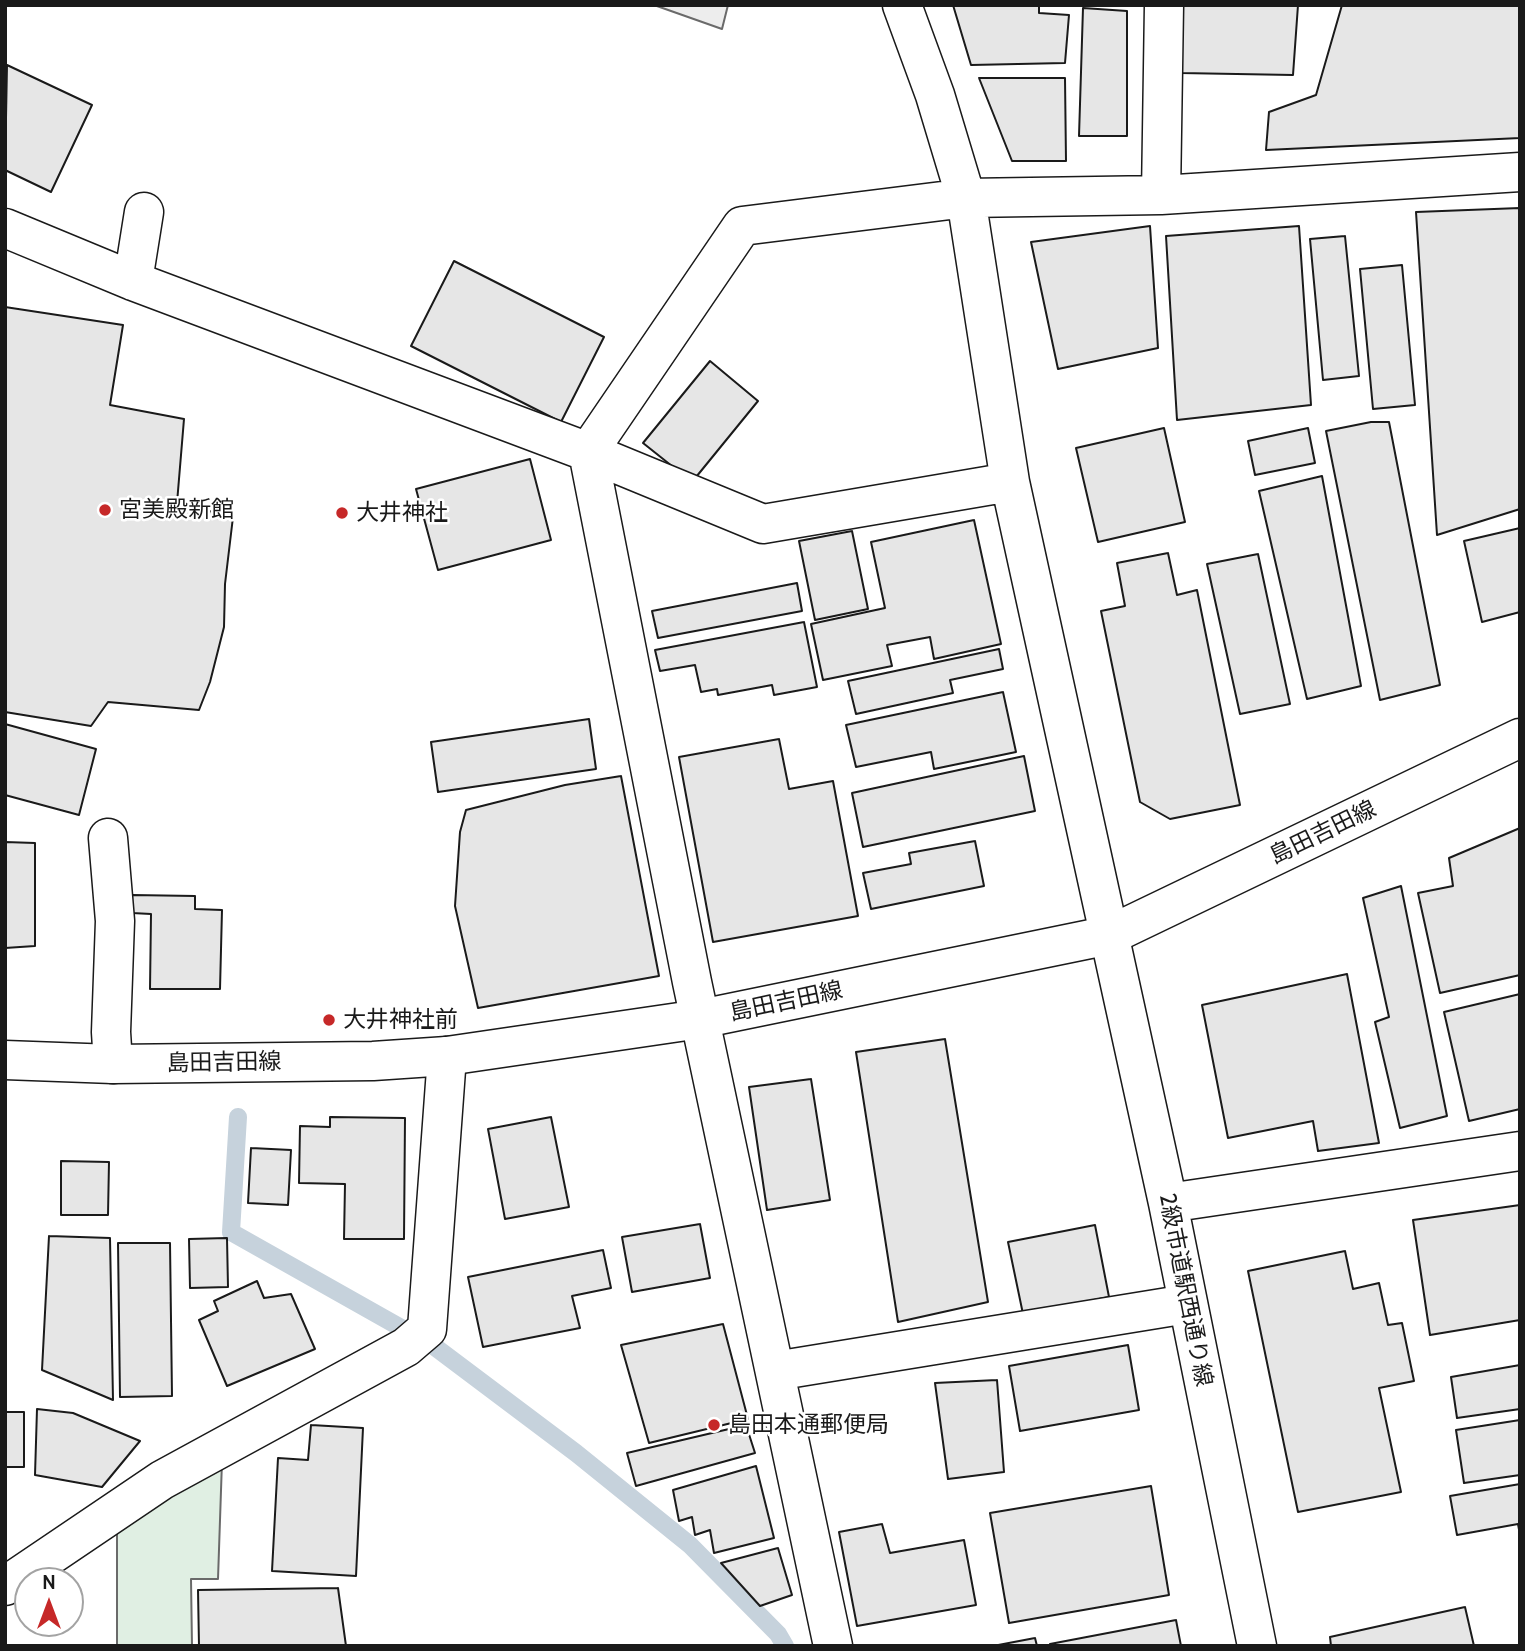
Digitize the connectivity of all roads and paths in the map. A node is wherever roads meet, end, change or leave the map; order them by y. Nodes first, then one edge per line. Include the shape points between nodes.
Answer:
1 (902, 5) edge
2 (1164, 5) edge
3 (1520, 172) edge
4 (1161, 195) junction
5 (966, 198) junction
6 (144, 212) dead end
7 (5, 228) edge
8 (133, 281) junction
9 (588, 452) junction
10 (1010, 482) junction
11 (1520, 738) edge
12 (108, 838) dead end
13 (1110, 935) junction
14 (700, 1019) junction
15 (447, 1056) junction
16 (5, 1060) edge
17 (113, 1064) junction
18 (1520, 1150) edge
19 (1168, 1203) junction
20 (1187, 1304) junction
21 (775, 1371) junction
22 (5, 1586) edge
23 (833, 1646) edge
24 (1257, 1646) edge

1 - 5 street, 2級市道駅西通り線
2 - 4 street
3 - 4 street
4 - 5 street
5 - 9 street via 742,226
5 - 10 street, 2級市道駅西通り線
6 - 8 street
7 - 8 street
8 - 9 street
9 - 10 street via 762,524
9 - 14 street
10 - 13 street, 2級市道駅西通り線
11 - 13 street, 島田吉田線
12 - 17 street via 115,921
13 - 14 street, 島田吉田線
13 - 19 street, 2級市道駅西通り線
14 - 15 street, 島田吉田線
14 - 21 street
15 - 17 street, 島田吉田線
15 - 22 street via 417,1338 162,1480
16 - 17 street, 島田吉田線
18 - 19 street
19 - 20 street, 2級市道駅西通り線
20 - 21 street
20 - 24 street, 2級市道駅西通り線
21 - 23 street

